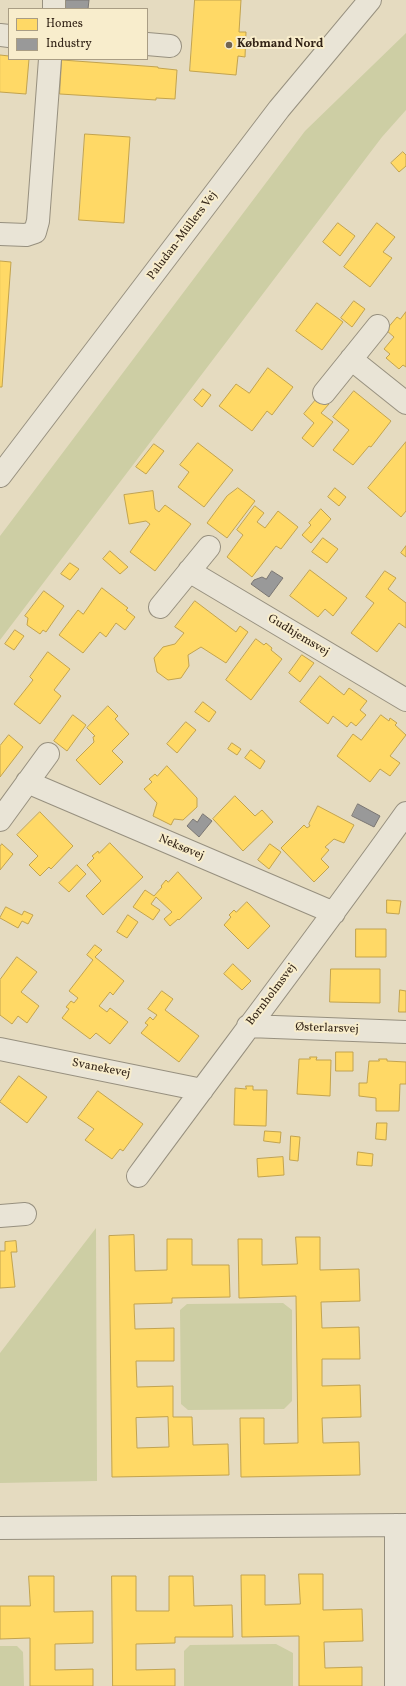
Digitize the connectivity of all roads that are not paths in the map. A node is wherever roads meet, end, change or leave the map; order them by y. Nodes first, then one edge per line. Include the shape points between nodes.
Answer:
1 (370, 0) edge
2 (148, 44) edge
3 (170, 46) dead end
4 (50, 60) edge
5 (0, 234) edge
6 (378, 326) dead end
7 (351, 359) junction
8 (324, 393) dead end
9 (406, 403) edge
10 (0, 476) edge
11 (209, 547) dead end
12 (189, 571) junction
13 (160, 607) dead end
14 (406, 700) edge
15 (48, 754) dead end
16 (27, 782) junction
17 (406, 813) edge
18 (0, 820) edge
19 (334, 914) junction
20 (248, 1026) junction
21 (406, 1032) edge
22 (0, 1049) edge
23 (202, 1090) junction
24 (138, 1176) dead end
25 (25, 1214) dead end
26 (0, 1216) edge
27 (401, 1525) edge
28 (0, 1528) edge
29 (396, 1686) edge

1 - 10 street, Paludan-Müllers Vej via 278,109
2 - 3 street
4 - 5 street via 38,221 35,232 26,235
6 - 7 street
7 - 8 street
7 - 9 street
11 - 12 street
12 - 13 street
12 - 14 street, Gudhjemsvej
15 - 16 street
16 - 18 street
16 - 19 street, Neksøvej
17 - 19 street, Bornholmsvej
19 - 20 street, Bornholmsvej
20 - 21 street, Østerlarsvej
20 - 23 street, Bornholmsvej
22 - 23 street, Svanekevej
23 - 24 street, Bornholmsvej
25 - 26 street
27 - 28 street
27 - 29 street

